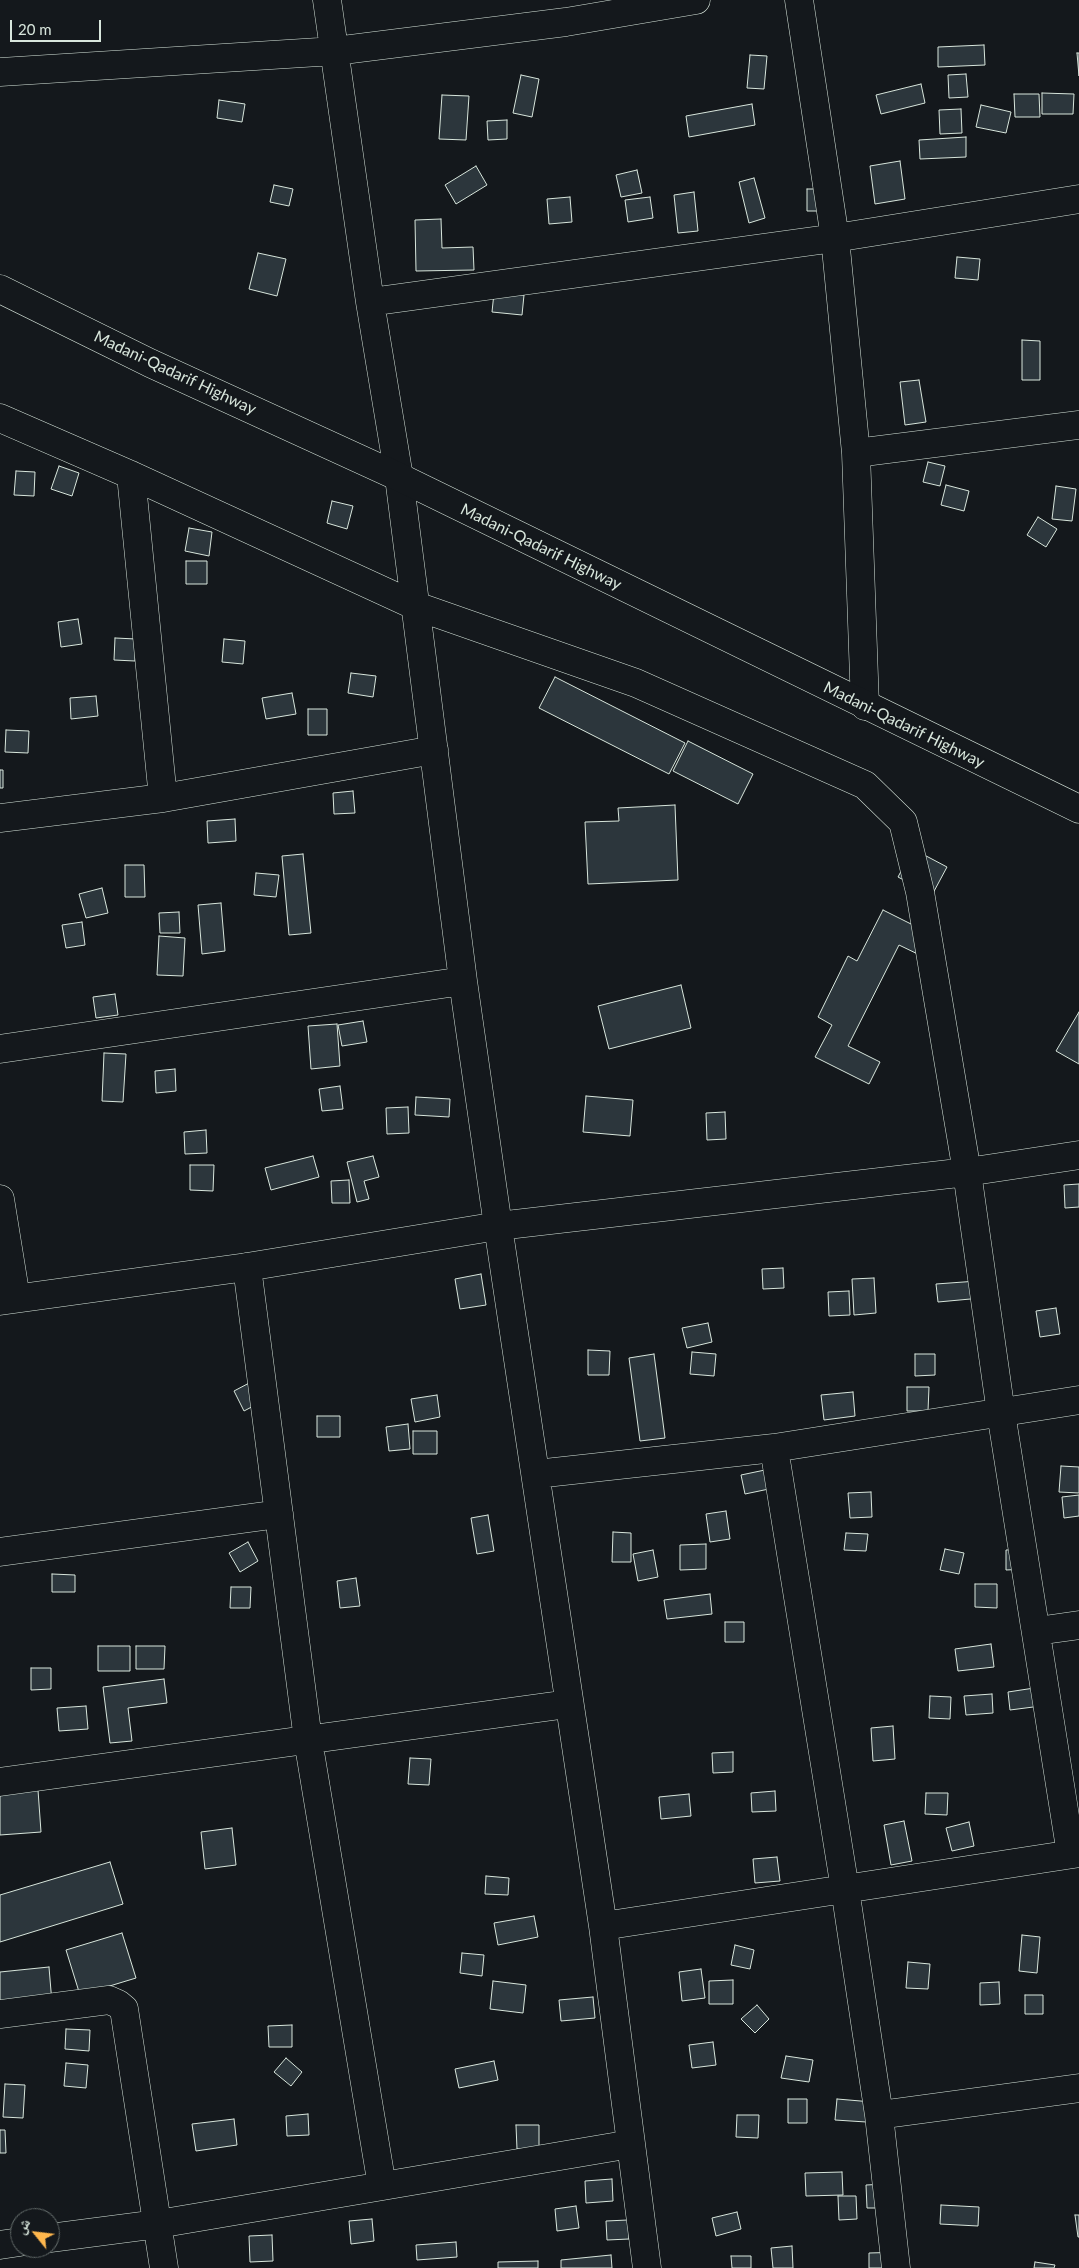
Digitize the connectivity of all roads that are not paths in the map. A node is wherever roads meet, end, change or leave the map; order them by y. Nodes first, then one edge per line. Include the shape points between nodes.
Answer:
1 (327, 0) edge
2 (696, 0) edge
3 (799, 0) edge
4 (565, 11) edge
5 (335, 51) junction
6 (0, 72) edge
7 (1079, 199) edge
8 (835, 238) junction
9 (0, 289) edge
10 (370, 302) junction
11 (0, 418) edge
12 (1079, 425) edge
13 (856, 453) junction
14 (132, 475) junction
15 (399, 477) junction
16 (416, 606) junction
17 (865, 706) junction
18 (434, 750) junction
19 (163, 798) junction
20 (1079, 809) edge
21 (0, 818) edge
22 (463, 981) junction
23 (0, 1049) edge
24 (1079, 1156) edge
25 (967, 1172) junction
26 (0, 1199) edge
27 (498, 1226) junction
28 (247, 1267) junction
29 (8, 1300) edge
30 (1079, 1400) edge
31 (1001, 1413) junction
32 (774, 1448) junction
33 (536, 1474) junction
34 (279, 1514) junction
35 (0, 1552) edge
36 (1079, 1625) edge
37 (1037, 1631) junction
38 (568, 1704) junction
39 (308, 1740) junction
40 (0, 1782) edge
41 (1075, 1853) edge
42 (845, 1889) junction
43 (603, 1926) junction
44 (0, 2014) edge
45 (1079, 2088) edge
46 (879, 2115) junction
47 (631, 2144) junction
48 (382, 2186) junction
49 (158, 2224) junction
50 (60, 2237) edge
51 (164, 2268) edge
52 (647, 2268) edge
53 (896, 2268) edge

1 - 5 main road
2 - 4 main road
3 - 8 main road
4 - 5 main road
5 - 6 main road
5 - 10 main road
7 - 8 main road
8 - 10 main road
8 - 13 main road
9 - 15 main road, Madani-Qadarif Highway via 150,363
10 - 15 main road
11 - 14 main road
12 - 13 main road
13 - 17 main road
14 - 16 main road
14 - 19 main road
15 - 16 main road
15 - 17 main road, Madani-Qadarif Highway
16 - 18 main road
16 - 25 main road via 644,687 865,785 903,822 920,892
17 - 20 main road, Madani-Qadarif Highway
18 - 19 main road
18 - 22 main road
19 - 21 main road
22 - 23 main road
22 - 27 main road
24 - 25 main road
25 - 27 main road
25 - 31 main road
26 - 29 main road
27 - 28 main road
27 - 33 main road
28 - 29 main road
28 - 34 main road
30 - 31 main road
31 - 32 main road
31 - 37 main road
32 - 33 main road
32 - 42 main road
33 - 38 main road
34 - 35 main road
34 - 39 main road
36 - 37 main road
37 - 41 main road
38 - 39 main road
38 - 43 main road
39 - 40 main road
39 - 48 main road
41 - 42 main road
42 - 43 main road
42 - 46 main road
43 - 47 main road
44 - 49 main road via 109,2000 124,2009
45 - 46 main road
46 - 53 main road
47 - 48 main road
47 - 52 main road
48 - 49 main road
49 - 50 main road
49 - 51 main road

